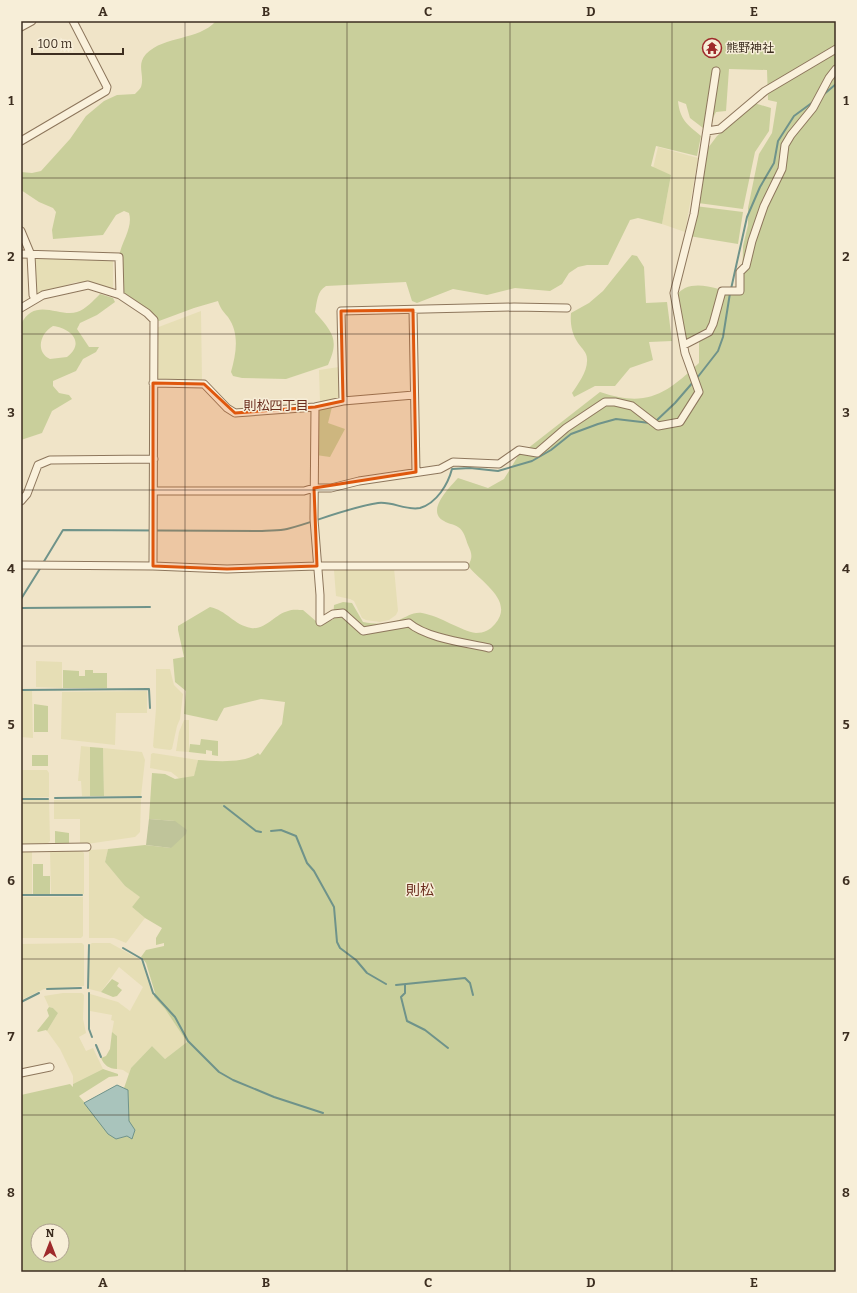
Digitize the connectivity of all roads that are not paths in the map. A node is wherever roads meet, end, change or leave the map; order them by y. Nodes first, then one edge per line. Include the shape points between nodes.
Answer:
1 (32, 21) edge
2 (73, 21) edge
3 (21, 27) edge
4 (836, 49) edge
5 (836, 69) edge
6 (716, 71) dead end
7 (707, 131) junction
8 (21, 141) edge
9 (21, 231) edge
10 (21, 254) edge
11 (31, 255) junction
12 (120, 295) junction
13 (35, 299) junction
14 (21, 308) edge
15 (567, 308) dead end
16 (414, 310) junction
17 (684, 345) junction
18 (153, 383) junction
19 (414, 395) junction
20 (342, 401) junction
21 (315, 406) junction
22 (154, 459) junction
23 (416, 472) junction
24 (314, 488) junction
25 (154, 491) junction
26 (21, 501) edge
27 (21, 565) edge
28 (153, 566) junction
29 (317, 566) junction
30 (465, 566) dead end
31 (489, 648) dead end
32 (87, 847) dead end
33 (21, 848) edge
34 (50, 1067) dead end
35 (21, 1073) edge

1 - 3 street
2 - 8 street via 107,87 106,91
4 - 7 street via 765,91 720,129
5 - 17 street via 785,145 782,168 764,206 746,266 740,272 740,291 722,291 709,332
6 - 7 street
7 - 17 street via 694,214 674,293
9 - 11 street
10 - 11 street
11 - 12 street via 119,257
11 - 13 street
12 - 13 street via 88,285
12 - 18 street via 154,320
13 - 14 street
15 - 16 street
16 - 19 street
16 - 20 street via 342,311
17 - 23 street via 699,392 680,422 658,426 632,406 605,402 566,428 537,453 519,450 499,464 453,462 440,470
18 - 21 street via 204,384 234,413
18 - 22 street
19 - 20 street
19 - 23 street
20 - 21 street
21 - 24 street
22 - 25 street
22 - 26 street via 50,460 38,465 27,494
23 - 24 street via 330,488
24 - 25 street via 304,491
24 - 29 street
25 - 28 street
27 - 28 street
28 - 29 street via 227,569
29 - 30 street
29 - 31 street via 320,622 333,614 343,613 363,631 409,623 431,633
32 - 33 street
34 - 35 street

